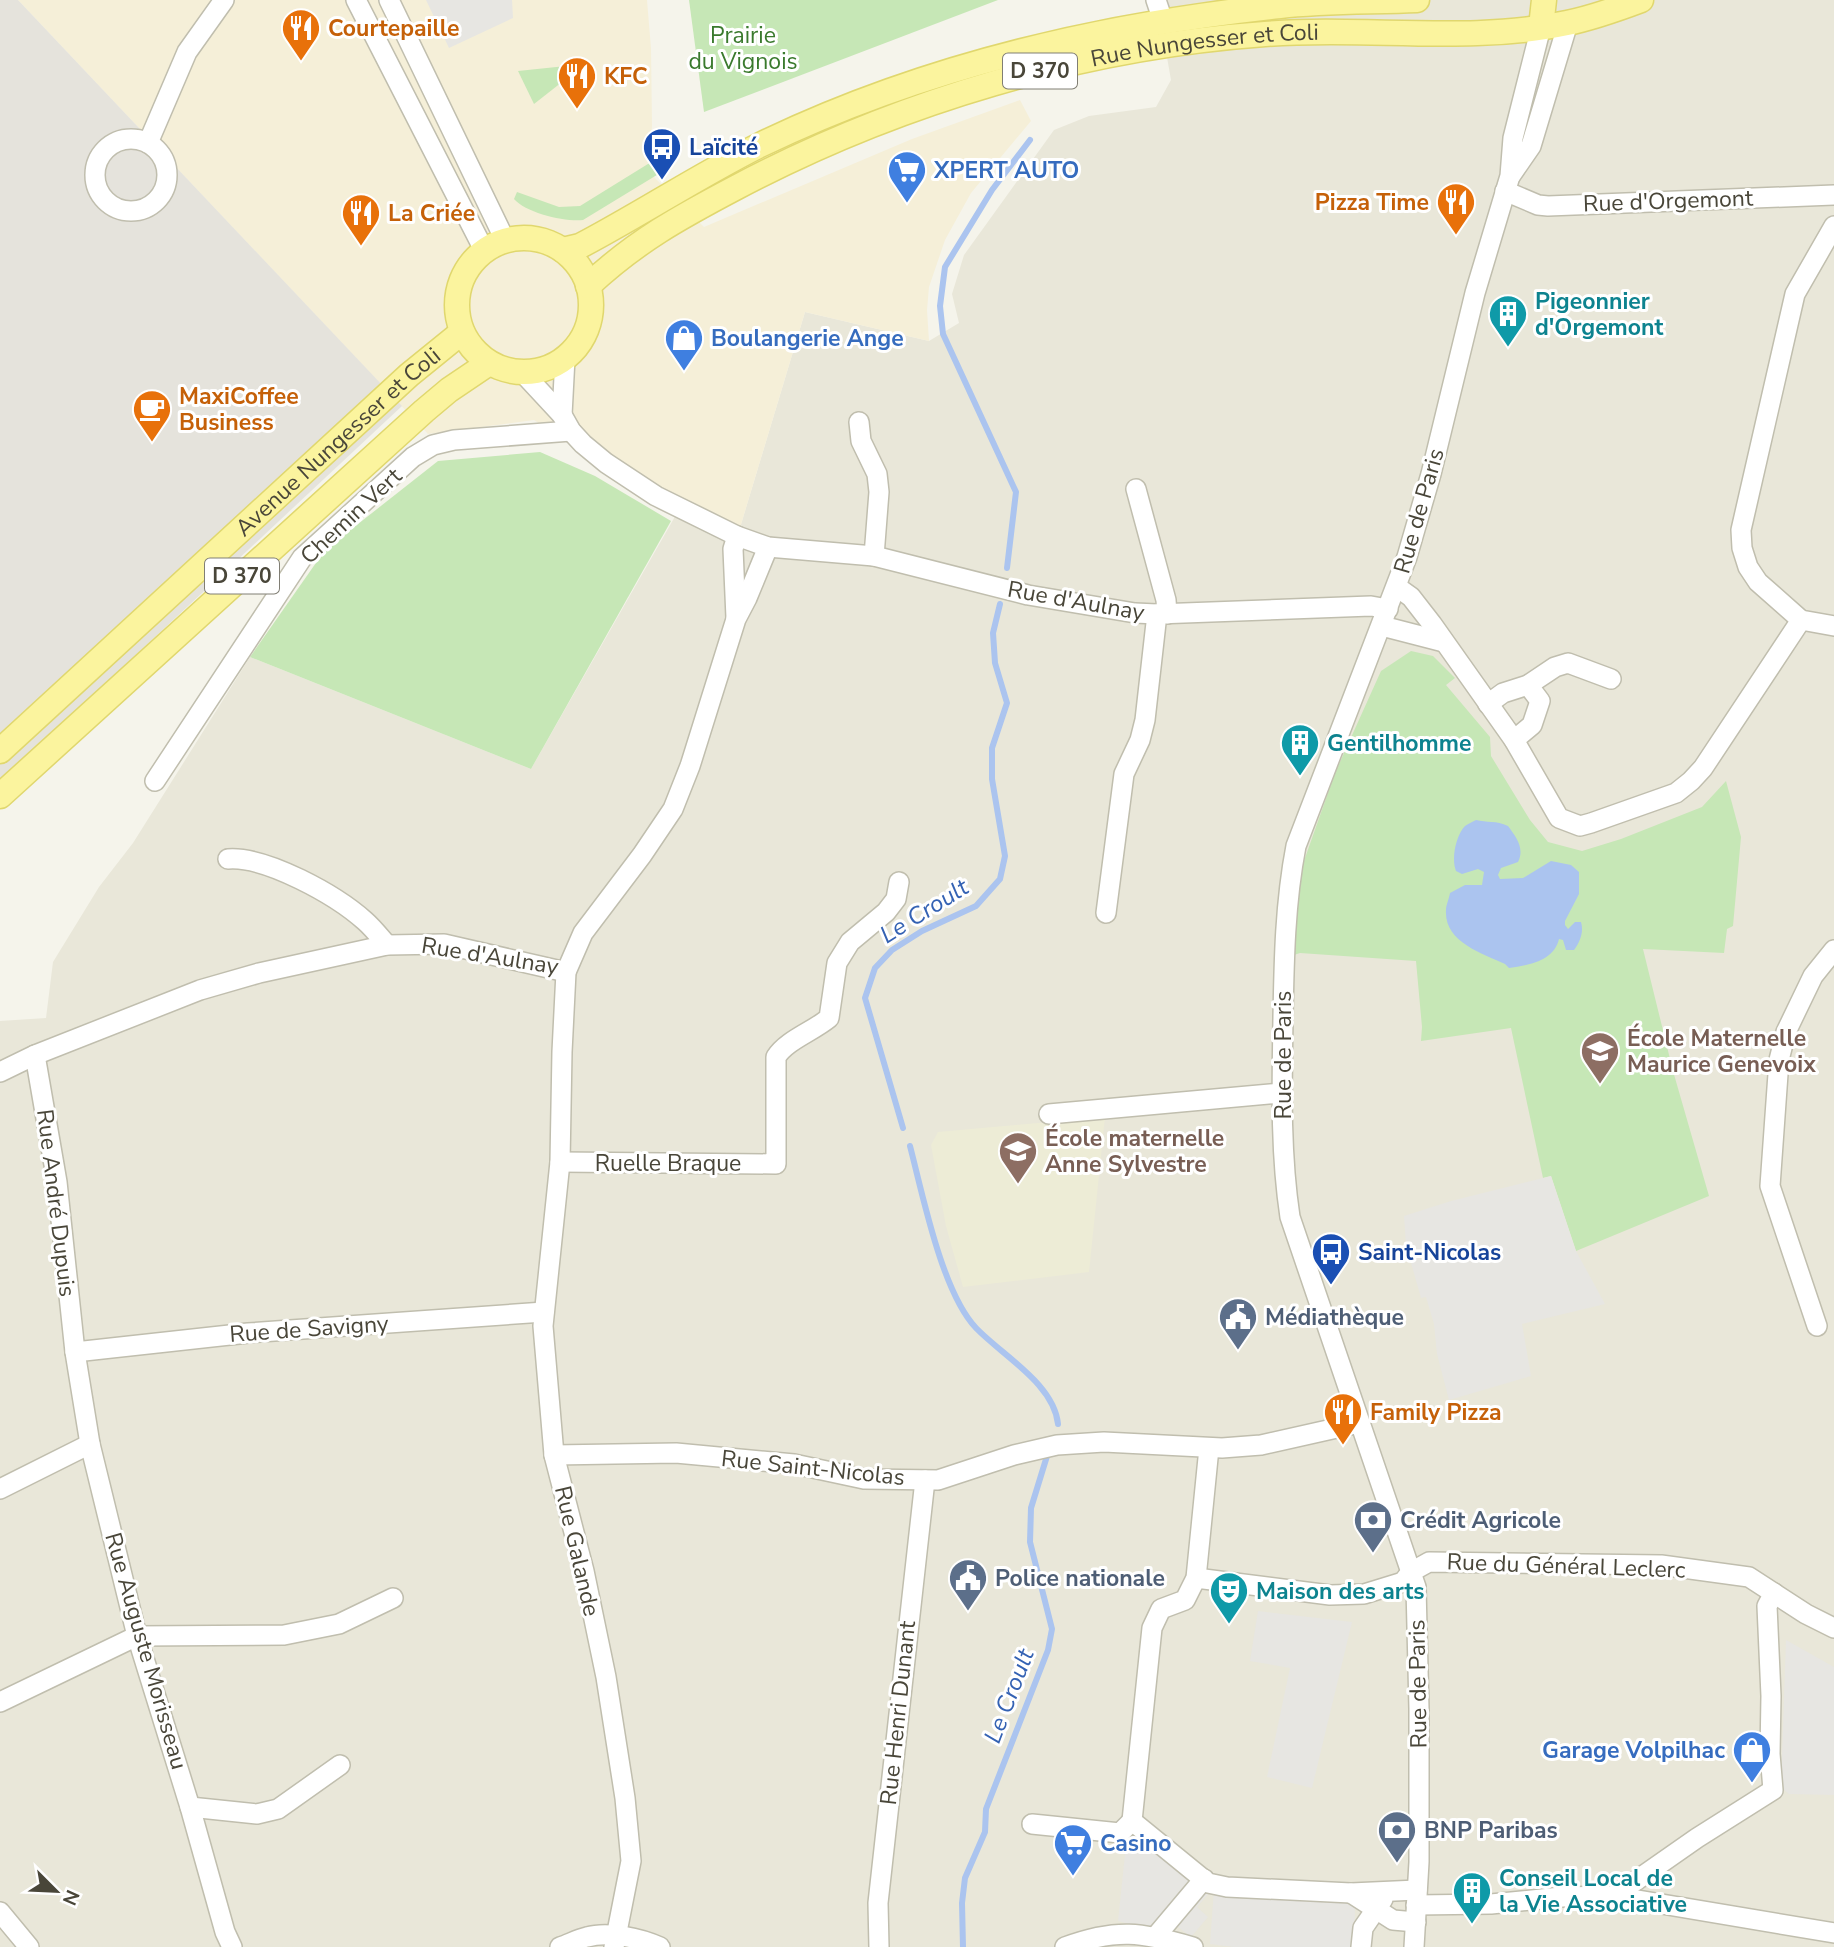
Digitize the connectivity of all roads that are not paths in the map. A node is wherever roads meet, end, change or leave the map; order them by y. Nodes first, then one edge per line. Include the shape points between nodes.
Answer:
1 (223, 0) edge
2 (355, 0) edge
3 (389, 0) edge
4 (1417, 0) edge
5 (1544, 0) edge
6 (1641, 0) edge
7 (1160, 11) edge
8 (1570, 11) edge
9 (1541, 27) junction
10 (148, 143) dead end
11 (1507, 183) junction
12 (1834, 195) edge
13 (1834, 226) edge
14 (495, 245) junction
15 (564, 250) junction
16 (588, 286) junction
17 (461, 332) junction
18 (565, 358) junction
19 (489, 363) junction
20 (523, 373) junction
21 (859, 422) dead end
22 (566, 423) junction
23 (1136, 489) dead end
24 (737, 536) junction
25 (768, 547) junction
26 (874, 556) junction
27 (1397, 587) junction
28 (1162, 614) junction
29 (1385, 617) junction
30 (736, 619) junction
31 (1801, 621) junction
32 (1834, 626) edge
33 (1444, 642) junction
34 (1611, 679) dead end
35 (1528, 685) junction
36 (1488, 704) junction
37 (1514, 740) junction
38 (0, 751) edge
39 (155, 781) dead end
40 (0, 796) edge
41 (228, 859) dead end
42 (899, 882) dead end
43 (1106, 913) dead end
44 (387, 945) junction
45 (1834, 950) edge
46 (566, 972) junction
47 (35, 1055) junction
48 (0, 1072) edge
49 (1281, 1093) junction
50 (1049, 1114) dead end
51 (560, 1162) junction
52 (544, 1312) junction
53 (1817, 1326) dead end
54 (75, 1352) junction
55 (1359, 1423) junction
56 (90, 1444) junction
57 (1209, 1448) junction
58 (554, 1455) junction
59 (925, 1480) junction
60 (0, 1489) edge
61 (1411, 1572) junction
62 (1196, 1578) junction
63 (1774, 1593) junction
64 (393, 1598) dead end
65 (1834, 1628) edge
66 (137, 1636) junction
67 (0, 1702) edge
68 (340, 1765) dead end
69 (190, 1807) junction
70 (1132, 1821) junction
71 (1032, 1824) dead end
72 (1205, 1879) junction
73 (1388, 1891) junction
74 (1351, 1893) junction
75 (1614, 1896) junction
76 (1416, 1906) junction
77 (1376, 1909) junction
78 (0, 1912) edge
79 (1834, 1933) edge
80 (1156, 1936) junction
81 (615, 1942) edge
82 (29, 1947) edge
83 (232, 1947) edge
84 (560, 1947) edge
85 (660, 1947) edge
86 (879, 1947) edge
87 (1065, 1947) edge
88 (1193, 1947) edge
89 (1361, 1947) edge
90 (1414, 1947) edge

1 - 10 street via 187,52
2 - 14 street
3 - 14 street
4 - 7 main road, Rue Nungesser et Coli / D 370
5 - 9 main road
6 - 8 main road, D 370
7 - 15 main road, Rue Nungesser et Coli / D 370 via 980,61 817,120 710,172 591,241
8 - 9 main road, D 370
8 - 11 street, Rue de Paris via 1531,146
9 - 11 street, Rue de Paris via 1513,138
9 - 16 main road, Rue Nungesser et Coli / D 370 via 1484,33 1267,34 1184,43 1004,81 932,102 779,165 656,231
11 - 12 street, Rue d'Orgemont via 1538,205 1548,206
11 - 27 street, Rue de Paris
13 - 31 street via 1795,294 1741,530 1748,567
14 - 15 main road via 525,237
14 - 17 main road via 468,266 458,287 456,310
15 - 16 main road
16 - 18 main road via 589,322 580,342
17 - 19 main road
17 - 38 main road, Avenue Nungesser et Coli / D 370
18 - 20 main road
18 - 22 street
19 - 20 main road
19 - 40 main road, Avenue Nungesser et Coli / D 370 via 424,411
20 - 22 street, Rue d'Aulnay
21 - 26 street via 860,442 877,474
22 - 24 street, Rue d'Aulnay via 606,463 656,496
22 - 39 street, Chemin Vert via 454,440 413,457 302,558
23 - 28 street via 1166,600
24 - 25 street, Rue d'Aulnay
24 - 30 street, Rue d'Aulnay via 733,549
25 - 26 street, Rue d'Aulnay
25 - 30 street, Rue d'Aulnay
26 - 28 street, Rue d'Aulnay via 1028,594
27 - 29 street, Rue de Paris
27 - 33 street via 1411,597
28 - 29 street, Rue d'Aulnay via 1371,606
28 - 43 street via 1145,720 1124,774
29 - 33 street, Rue d'Aulnay
29 - 49 street, Rue de Paris via 1296,846 1284,950
30 - 46 street, Rue d'Aulnay via 673,809 583,933
31 - 32 street
31 - 37 street via 1703,768 1676,793 1591,823 1568,823 1559,818
33 - 36 street
34 - 35 street via 1568,663
35 - 36 street via 1503,693
35 - 37 street via 1540,701 1532,725
36 - 37 street
41 - 44 street via 261,863 330,894
42 - 51 street, Ruelle Braque via 896,899 850,942 837,963 829,1018 783,1047 776,1057 776,1164
44 - 46 street, Rue d'Aulnay via 444,944
44 - 47 street, Rue d'Aulnay via 200,990
45 - 53 street via 1813,976 1786,1031 1779,1060 1770,1186
46 - 51 street, Rue Galande
47 - 48 street, Rue d'Aulnay
47 - 54 street, Rue André Dupuis via 57,1182
49 - 50 street
49 - 55 street, Rue de Paris via 1290,1217
51 - 52 street, Rue Galande
52 - 54 street, Rue de Savigny via 248,1333
52 - 58 street, Rue Galande
54 - 56 street, Rue Auguste Morisseau
55 - 57 street, Rue Saint-Nicolas via 1261,1445
55 - 61 street, Rue de Paris
56 - 60 street
56 - 66 street, Rue Auguste Morisseau
57 - 59 street, Rue Saint-Nicolas via 1104,1442 1057,1445
57 - 62 street
58 - 59 street, Rue Saint-Nicolas via 676,1453 794,1465 864,1479
58 - 81 street, Rue Galande via 587,1584 625,1798 631,1861
59 - 86 street, Rue Henri Dunant via 878,1903
61 - 62 street, Rue du Général Leclerc via 1403,1582 1364,1594 1330,1595
61 - 63 street, Rue du Général Leclerc via 1429,1562 1661,1565 1749,1577
61 - 76 street, Rue de Paris via 1416,1587 1419,1709
62 - 70 street via 1185,1600 1161,1609 1153,1628
63 - 65 street, Rue du Général Leclerc
63 - 75 street via 1767,1606 1773,1790
64 - 66 street via 339,1624 284,1635
66 - 67 street
66 - 69 street, Rue Auguste Morisseau
68 - 69 street via 278,1809 257,1814
69 - 83 street, Rue Auguste Morisseau
70 - 71 street via 1120,1833
70 - 72 street
72 - 74 street via 1227,1887
72 - 80 street
73 - 74 street
73 - 76 street
73 - 77 street
74 - 77 street
75 - 76 street
75 - 79 street
76 - 77 street via 1394,1920
76 - 90 street, Rue de Paris
77 - 89 street via 1363,1928
78 - 82 street
80 - 87 street via 1122,1925
80 - 88 street
81 - 84 street via 588,1937
81 - 85 street via 634,1939

